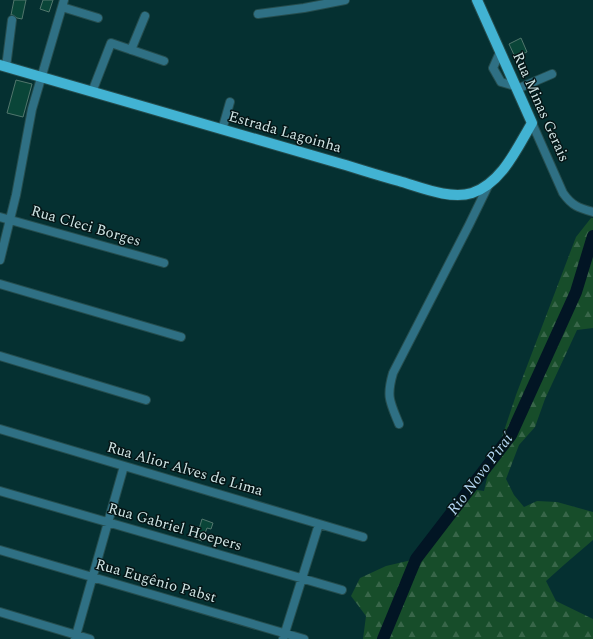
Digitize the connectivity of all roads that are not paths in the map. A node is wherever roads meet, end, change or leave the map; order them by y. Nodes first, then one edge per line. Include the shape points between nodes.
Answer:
1 (345, 0) edge
2 (477, 0) edge
3 (63, 4) edge
4 (258, 14) dead end
5 (145, 16) dead end
6 (98, 18) dead end
7 (12, 20) dead end
8 (131, 50) junction
9 (164, 60) dead end
10 (3, 66) edge
11 (552, 74) dead end
12 (41, 77) junction
13 (516, 88) junction
14 (92, 92) junction
15 (230, 102) dead end
16 (532, 123) junction
17 (222, 130) junction
18 (488, 186) junction
19 (593, 212) edge
20 (0, 217) edge
21 (10, 220) junction
22 (0, 260) edge
23 (164, 263) dead end
24 (0, 284) edge
25 (180, 337) dead end
26 (0, 356) edge
27 (146, 400) dead end
28 (399, 424) dead end
29 (0, 429) edge
30 (124, 466) junction
31 (0, 491) edge
32 (108, 522) junction
33 (319, 524) junction
34 (363, 536) dead end
35 (0, 550) edge
36 (93, 577) junction
37 (302, 578) junction
38 (342, 590) dead end
39 (0, 612) edge
40 (284, 636) edge
41 (76, 637) edge
42 (90, 639) edge
43 (304, 639) edge

1 - 4 street
2 - 13 main road, Rua Minas Gerais
3 - 6 street
3 - 12 street
5 - 8 street
7 - 10 street
8 - 9 street
8 - 14 street via 111,43
10 - 12 main road, Estrada Lagoinha
11 - 13 street
12 - 14 main road, Estrada Lagoinha
12 - 21 street via 32,109
13 - 16 main road, Rua Minas Gerais
14 - 17 main road, Estrada Lagoinha
15 - 17 street
16 - 18 main road, Estrada Lagoinha via 512,156
16 - 19 street, Rua Minas Gerais via 565,197 573,205
17 - 18 main road, Estrada Lagoinha via 443,194 461,195
18 - 28 street via 393,373 389,384 389,397
20 - 21 street, Rua Cleci Borges
21 - 22 street
21 - 23 street, Rua Cleci Borges
24 - 25 street
26 - 27 street
29 - 30 street, Rua Alior Alves de Lima
30 - 32 street
30 - 33 street, Rua Alior Alves de Lima
31 - 32 street, Rua Gabriel Hoepers
32 - 36 street
32 - 37 street, Rua Gabriel Hoepers
33 - 34 street, Rua Alior Alves de Lima
33 - 37 street
35 - 36 street, Rua Eugênio Pabst
36 - 40 street, Rua Eugênio Pabst
36 - 41 street
37 - 38 street, Rua Gabriel Hoepers
37 - 40 street
39 - 41 street
40 - 43 street, Rua Eugênio Pabst
41 - 42 street

